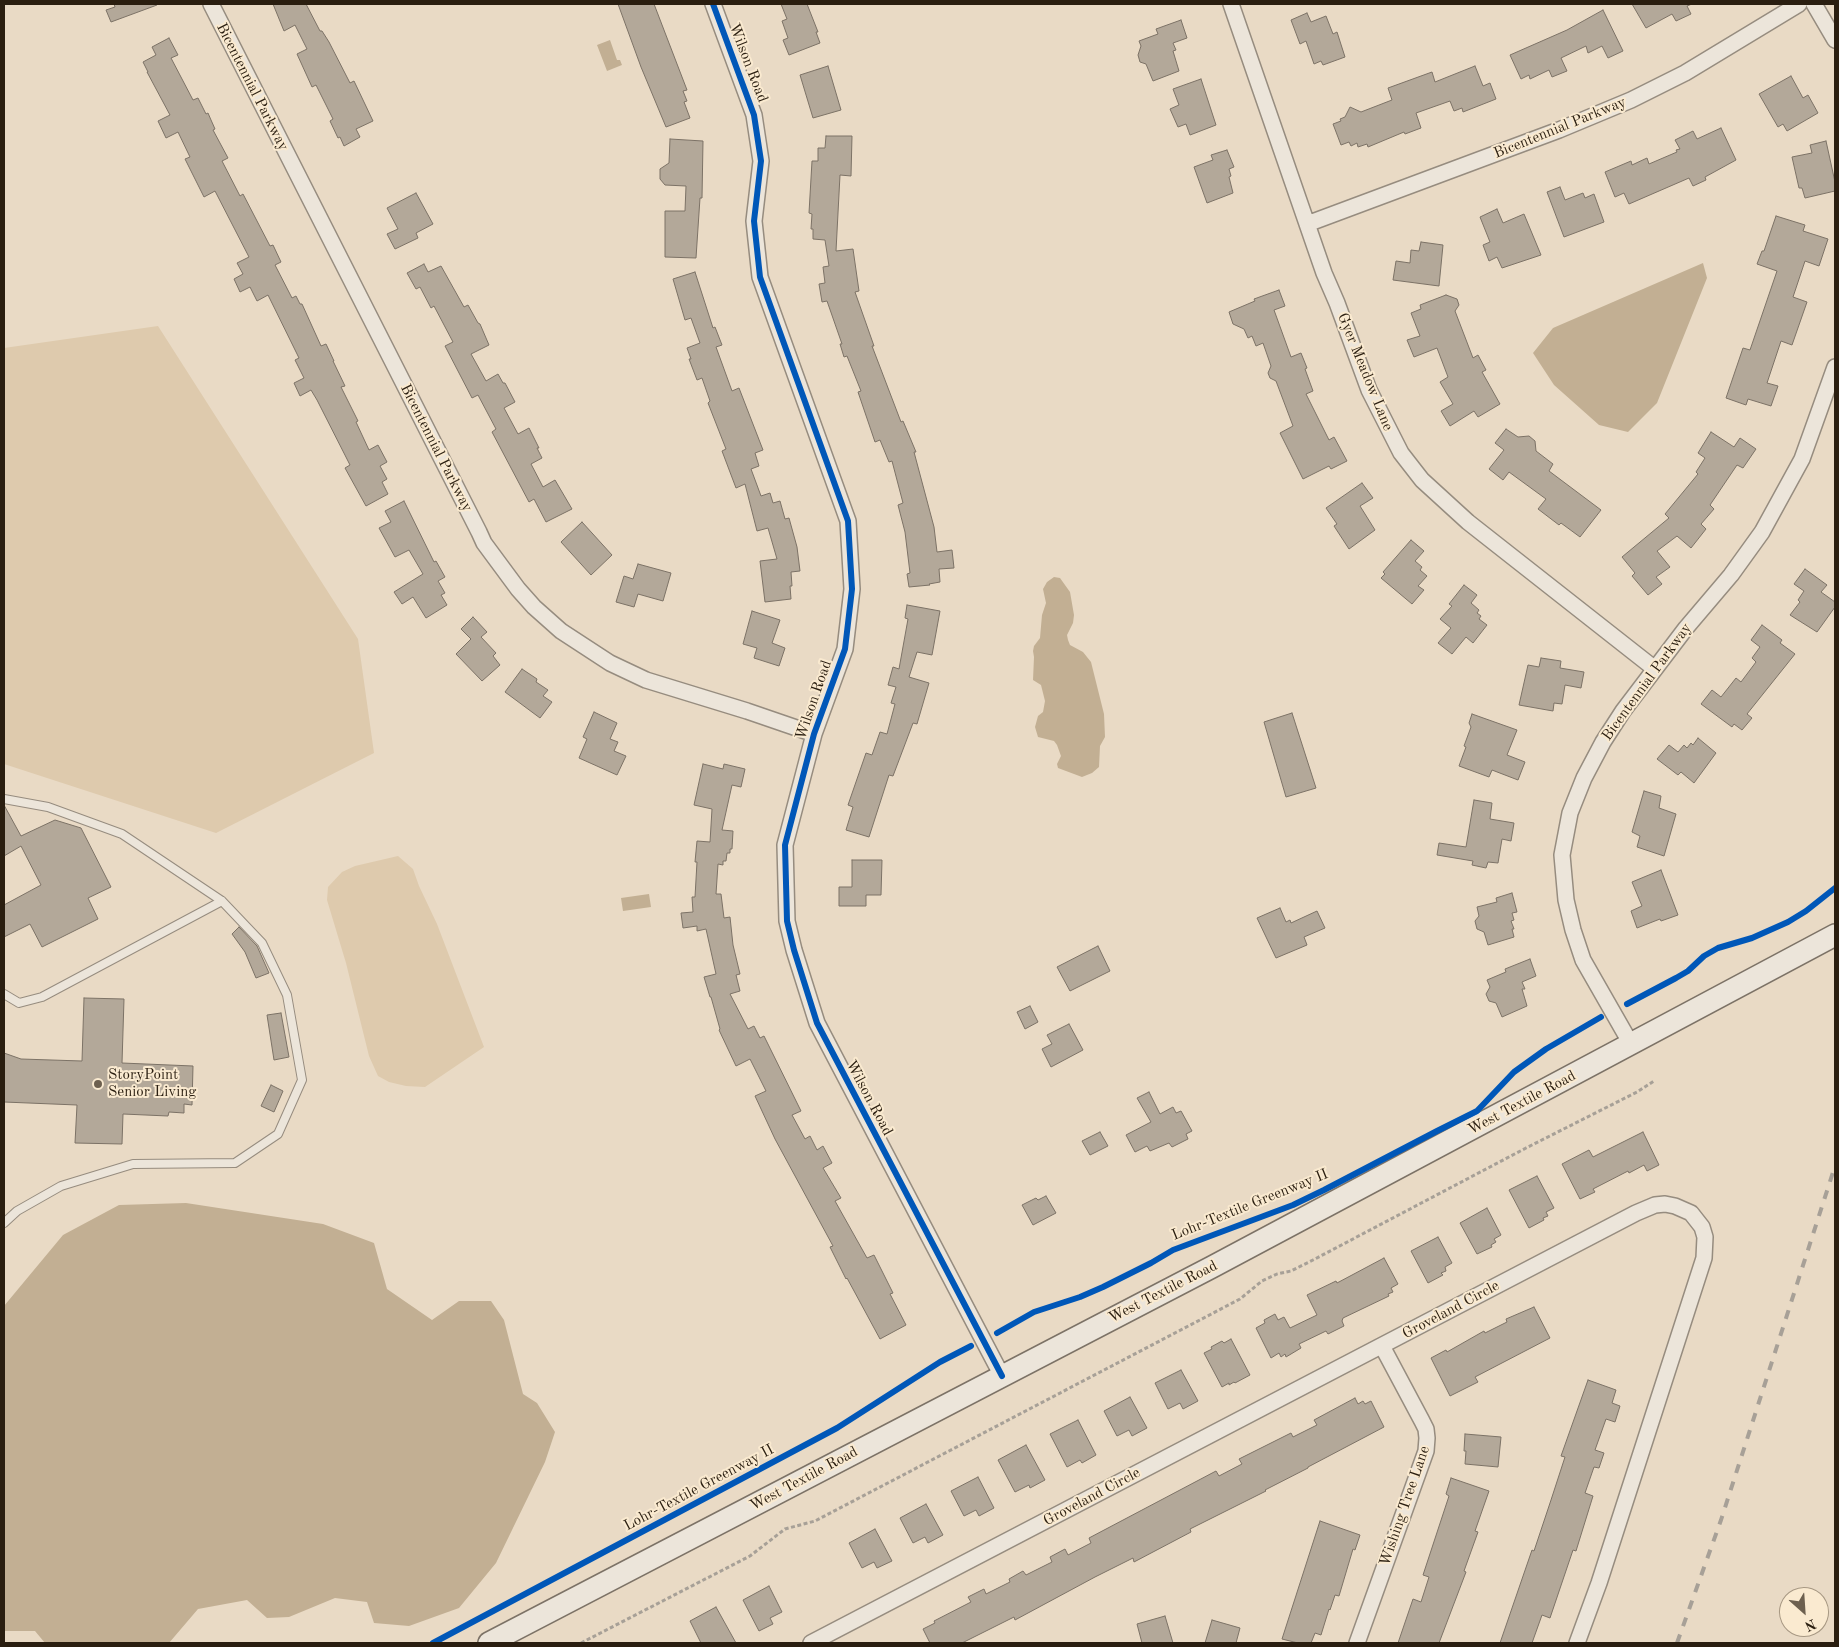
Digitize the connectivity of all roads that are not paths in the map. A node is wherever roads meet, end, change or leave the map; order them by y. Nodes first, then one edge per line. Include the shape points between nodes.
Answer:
1 (211, 4) edge
2 (713, 4) edge
3 (1231, 4) edge
4 (1800, 4) edge
5 (1814, 4) edge
6 (1835, 40) edge
7 (1307, 224) junction
8 (1835, 367) edge
9 (1655, 669) junction
10 (814, 734) junction
11 (4, 799) edge
12 (222, 901) junction
13 (1835, 935) edge
14 (4, 994) edge
15 (1631, 1044) junction
16 (4, 1223) edge
17 (1382, 1346) junction
18 (1002, 1376) junction
19 (489, 1643) edge
20 (811, 1643) edge
21 (1357, 1643) edge
22 (1577, 1643) edge

1 - 10 street, Bicentennial Parkway via 482,538 518,589 561,631 646,680
2 - 10 street, Wilson Road via 754,115 760,161 754,221 760,277 848,521 852,589 845,649
3 - 7 street, Gyer Meadow Lane
4 - 7 street, Bicentennial Parkway via 1631,100
5 - 6 street
7 - 9 street, Gyer Meadow Lane via 1369,390 1401,454 1422,480 1468,522
8 - 9 street, Bicentennial Parkway via 1802,459 1762,532
9 - 15 street, Bicentennial Parkway via 1623,711 1584,778 1570,813 1562,855 1566,900 1583,960
10 - 18 street, Wilson Road via 785,845 787,921 794,950 817,1023
11 - 12 lane via 48,807 122,834
12 - 14 lane via 42,997 19,1003
12 - 16 lane via 262,943 287,995 302,1080 278,1134 235,1163 133,1164 61,1186 17,1211
13 - 15 main road, West Textile Road
15 - 18 main road, West Textile Road
17 - 20 street, Groveland Circle
17 - 21 street, Wishing Tree Lane via 1426,1429 1426,1451
17 - 22 street, Groveland Circle via 1646,1209 1665,1204 1674,1206 1691,1213 1702,1227 1706,1247 1704,1258
18 - 19 main road, West Textile Road

